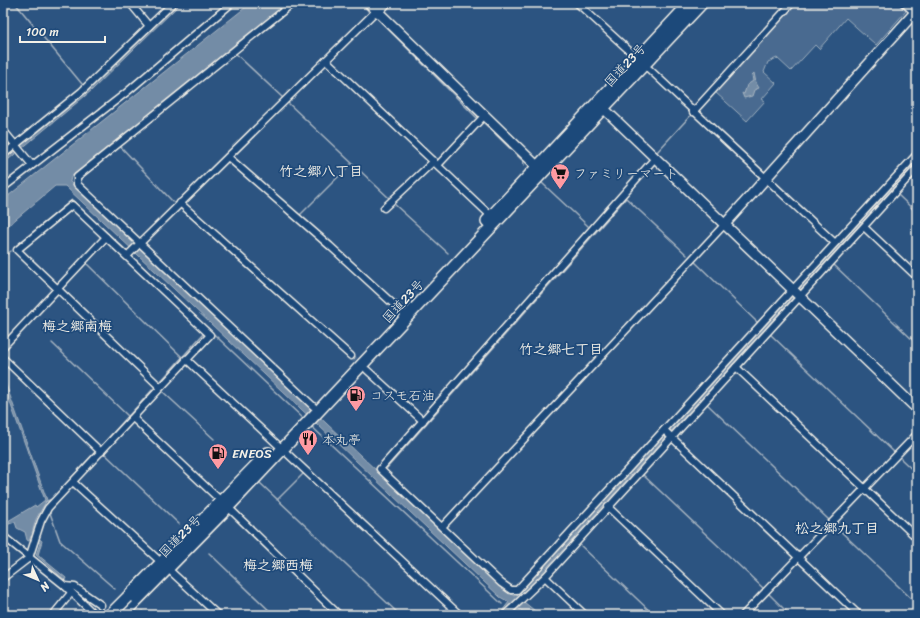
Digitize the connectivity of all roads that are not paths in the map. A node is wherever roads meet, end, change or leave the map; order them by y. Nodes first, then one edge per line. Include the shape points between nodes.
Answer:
1 (130, 3) edge
2 (173, 3) edge
3 (232, 3) edge
4 (293, 3) edge
5 (369, 3) edge
6 (386, 3) edge
7 (576, 3) edge
8 (690, 3) edge
9 (702, 3) edge
10 (792, 3) edge
11 (904, 3) edge
12 (376, 11) junction
13 (916, 13) edge
14 (149, 26) junction
15 (633, 54) dead end
16 (326, 60) junction
17 (649, 69) dead end
18 (601, 105) junction
19 (693, 112) junction
20 (484, 116) junction
21 (3, 130) edge
22 (17, 147) junction
23 (917, 154) edge
24 (3, 155) edge
25 (228, 156) junction
26 (656, 157) junction
27 (436, 163) junction
28 (32, 165) junction
29 (917, 168) edge
30 (540, 169) junction
31 (765, 178) junction
32 (3, 188) edge
33 (180, 203) junction
34 (384, 208) dead end
35 (491, 216) junction
36 (724, 224) junction
37 (864, 227) junction
38 (106, 237) junction
39 (139, 243) junction
40 (835, 243) junction
41 (129, 254) junction
42 (917, 277) edge
43 (57, 290) junction
44 (792, 290) junction
45 (799, 297) junction
46 (402, 312) junction
47 (3, 347) edge
48 (351, 356) tunnel mouth
49 (3, 358) edge
50 (186, 359) junction
51 (736, 367) junction
52 (367, 370) tunnel mouth
53 (160, 386) junction
54 (314, 409) junction
55 (917, 409) edge
56 (132, 418) junction
57 (423, 422) junction
58 (664, 430) junction
59 (917, 434) edge
60 (671, 437) junction
61 (279, 447) junction
62 (101, 452) junction
63 (73, 482) junction
64 (865, 488) junction
65 (224, 504) junction
66 (608, 507) junction
67 (442, 527) junction
68 (3, 536) edge
69 (917, 538) edge
70 (798, 557) junction
71 (29, 558) junction
72 (164, 566) junction
73 (545, 577) junction
74 (3, 578) edge
75 (65, 586) junction
76 (518, 591) junction
77 (71, 593) junction
78 (524, 598) junction
79 (131, 600) junction
80 (102, 610) edge
81 (53, 615) edge
82 (95, 615) edge
83 (110, 615) edge
84 (122, 615) edge
85 (128, 615) edge
86 (218, 615) edge
87 (339, 615) edge
88 (460, 615) edge
89 (505, 615) edge
90 (585, 615) edge
91 (722, 615) edge
92 (743, 615) edge
93 (859, 615) edge

1 - 14 street
2 - 14 street
3 - 28 street via 127,92
4 - 39 street via 77,177 77,184
5 - 12 street
6 - 12 street
7 - 15 street
8 - 18 highway, 国道23号
9 - 18 highway, 国道23号
10 - 19 street
11 - 13 street
12 - 16 street
12 - 20 street
13 - 31 street
14 - 22 street via 82,91
16 - 25 street
16 - 27 street
17 - 19 street
18 - 26 street
18 - 30 highway, 国道23号
19 - 31 street
20 - 27 street
20 - 30 street
21 - 22 street
22 - 24 street
22 - 28 street
23 - 40 street
25 - 33 street
25 - 46 street
26 - 36 street
26 - 57 street
27 - 34 street
27 - 35 street
28 - 32 street
29 - 37 street
30 - 35 highway, 国道23号
30 - 54 highway, 国道23号
31 - 36 street
31 - 40 street
33 - 39 street
33 - 48 street
35 - 46 highway, 国道23号
36 - 44 street
36 - 67 street
37 - 42 street
37 - 45 street
38 - 41 street
38 - 43 street
38 - 43 street via 72,205 17,250
39 - 41 street
39 - 54 street
40 - 44 street
41 - 50 street via 210,335
43 - 47 street
43 - 53 street
44 - 45 street
44 - 58 street
45 - 51 street
45 - 55 street
46 - 54 highway, 国道23号
49 - 62 street
50 - 53 street
50 - 61 street
51 - 60 street
51 - 64 street
52 - 57 street
53 - 56 street
54 - 61 highway, 国道23号
56 - 62 street
56 - 65 street
57 - 67 street via 380,469
58 - 60 street
58 - 76 street
59 - 64 street
60 - 66 street
60 - 70 street
61 - 65 highway, 国道23号
61 - 88 street
62 - 63 street
63 - 71 street via 48,508
63 - 72 street
64 - 69 street
64 - 70 street
65 - 72 highway, 国道23号
65 - 87 street
66 - 73 street
66 - 91 street
67 - 76 street via 501,583 511,590
68 - 71 street
70 - 92 street
70 - 93 street
71 - 74 street
71 - 75 street
72 - 79 highway, 国道23号
72 - 80 highway
72 - 85 highway via 156,586
72 - 86 street
73 - 78 street
73 - 90 street
75 - 77 street
75 - 80 street via 75,587
76 - 78 street
77 - 81 street
77 - 82 street
78 - 89 street
79 - 83 highway, 国道23号, bridge
79 - 84 highway, 国道23号

